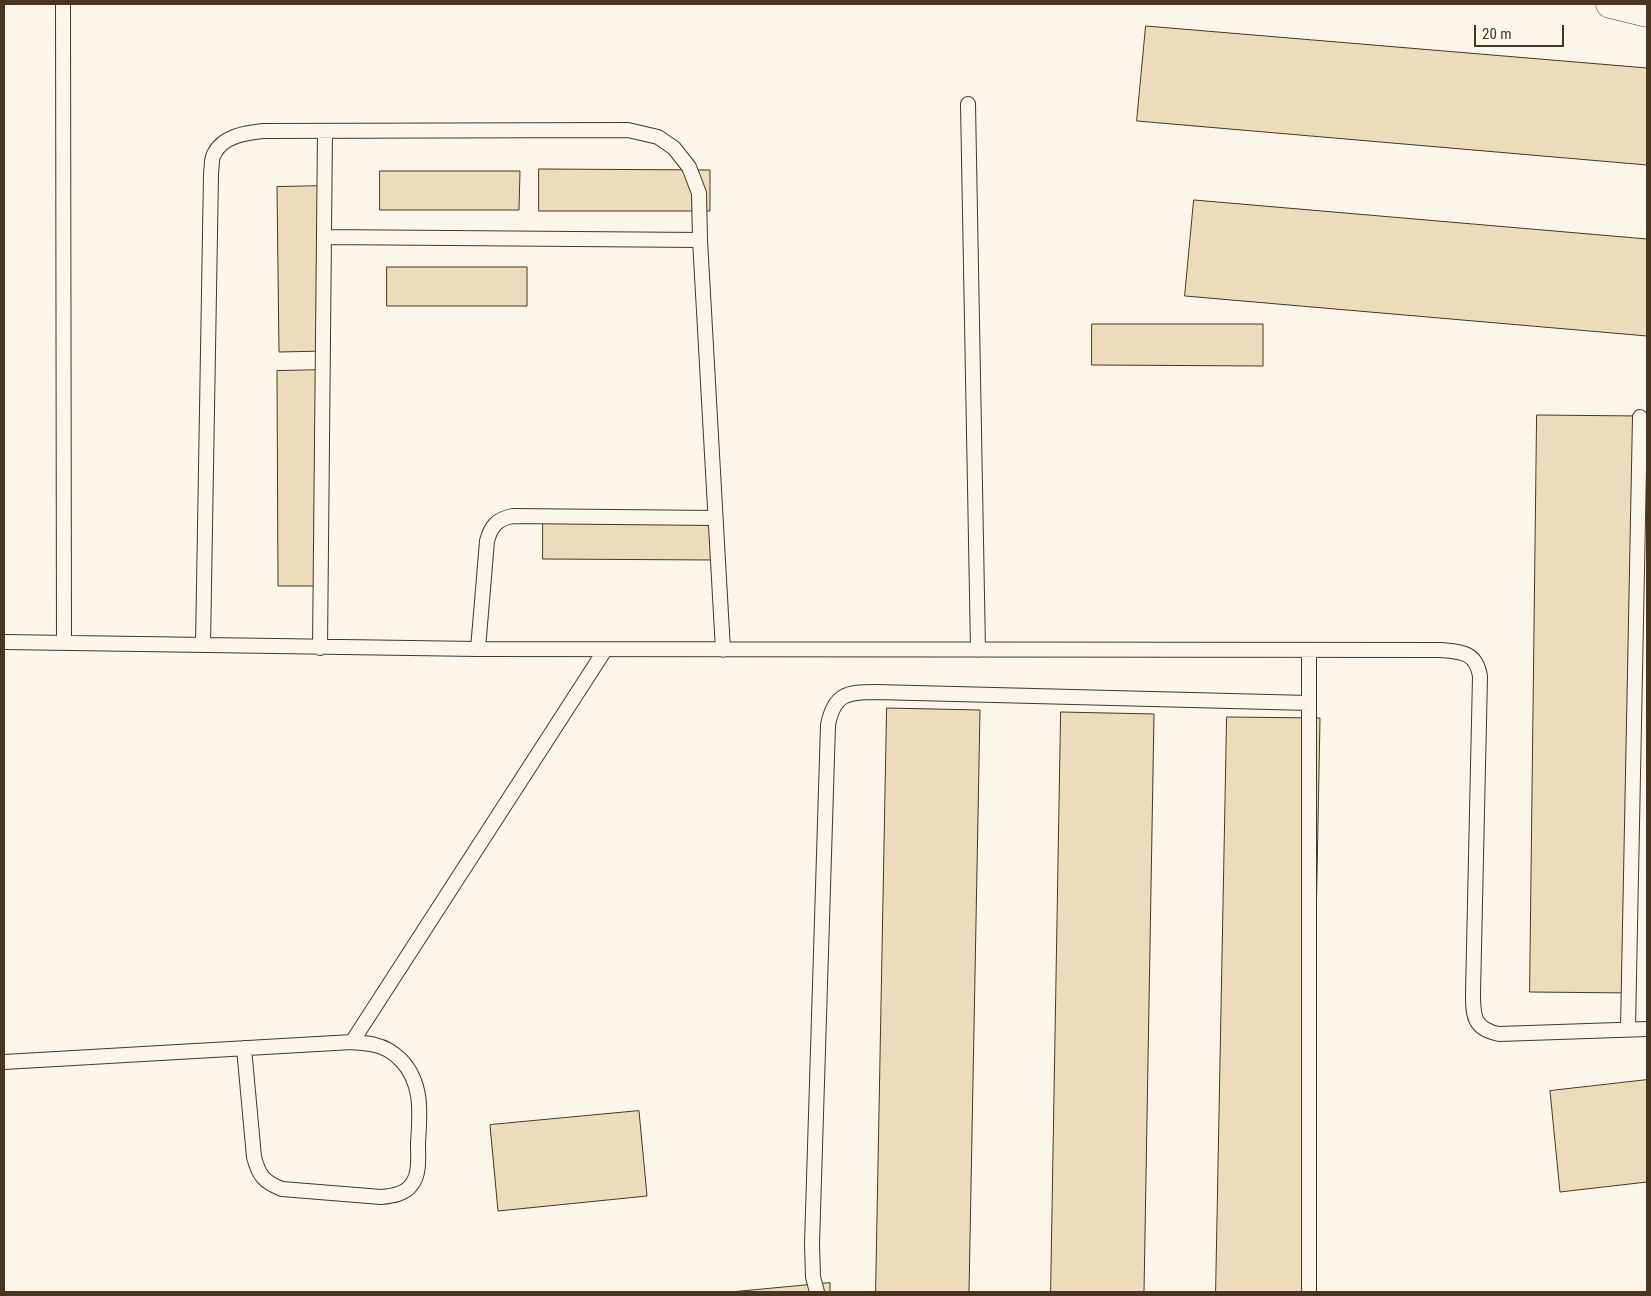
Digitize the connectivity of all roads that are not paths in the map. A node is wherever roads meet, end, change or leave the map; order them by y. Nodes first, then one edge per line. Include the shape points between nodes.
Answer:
1 (63, 4) edge
2 (1610, 4) edge
3 (1647, 13) edge
4 (968, 104) dead end
5 (325, 131) junction
6 (324, 237) junction
7 (700, 240) junction
8 (1640, 417) dead end
9 (715, 518) junction
10 (4, 642) edge
11 (64, 643) junction
12 (203, 645) junction
13 (320, 648) junction
14 (478, 649) junction
15 (605, 650) junction
16 (723, 650) junction
17 (978, 650) junction
18 (1309, 650) junction
19 (1309, 703) junction
20 (1628, 1028) junction
21 (1647, 1029) edge
22 (352, 1042) junction
23 (244, 1048) junction
24 (4, 1062) edge
25 (817, 1292) edge
26 (1309, 1292) edge

1 - 11 lane
2 - 3 street
4 - 17 lane
5 - 6 lane
5 - 7 lane via 628,130 658,137 674,148 689,167 699,193
5 - 12 lane via 243,133 225,141 214,154 210,184
6 - 7 lane
6 - 13 lane
7 - 9 lane
8 - 20 lane
9 - 14 lane via 513,516 497,521 487,541
9 - 16 lane
10 - 11 lane
11 - 12 lane
12 - 13 lane
13 - 14 lane
14 - 15 lane
15 - 16 lane
15 - 22 lane
16 - 17 lane
17 - 18 lane
18 - 19 lane
18 - 20 lane via 1441,650 1469,655 1474,660 1480,686 1474,1015 1488,1032 1499,1034
19 - 25 lane via 876,692 851,692 836,702 831,710 827,735 812,1244
19 - 26 lane
20 - 21 lane
22 - 23 lane
22 - 23 lane via 376,1045 394,1053 409,1068 417,1086 420,1109 416,1178 412,1186 395,1195 381,1197 282,1189 263,1178 254,1157
23 - 24 lane

